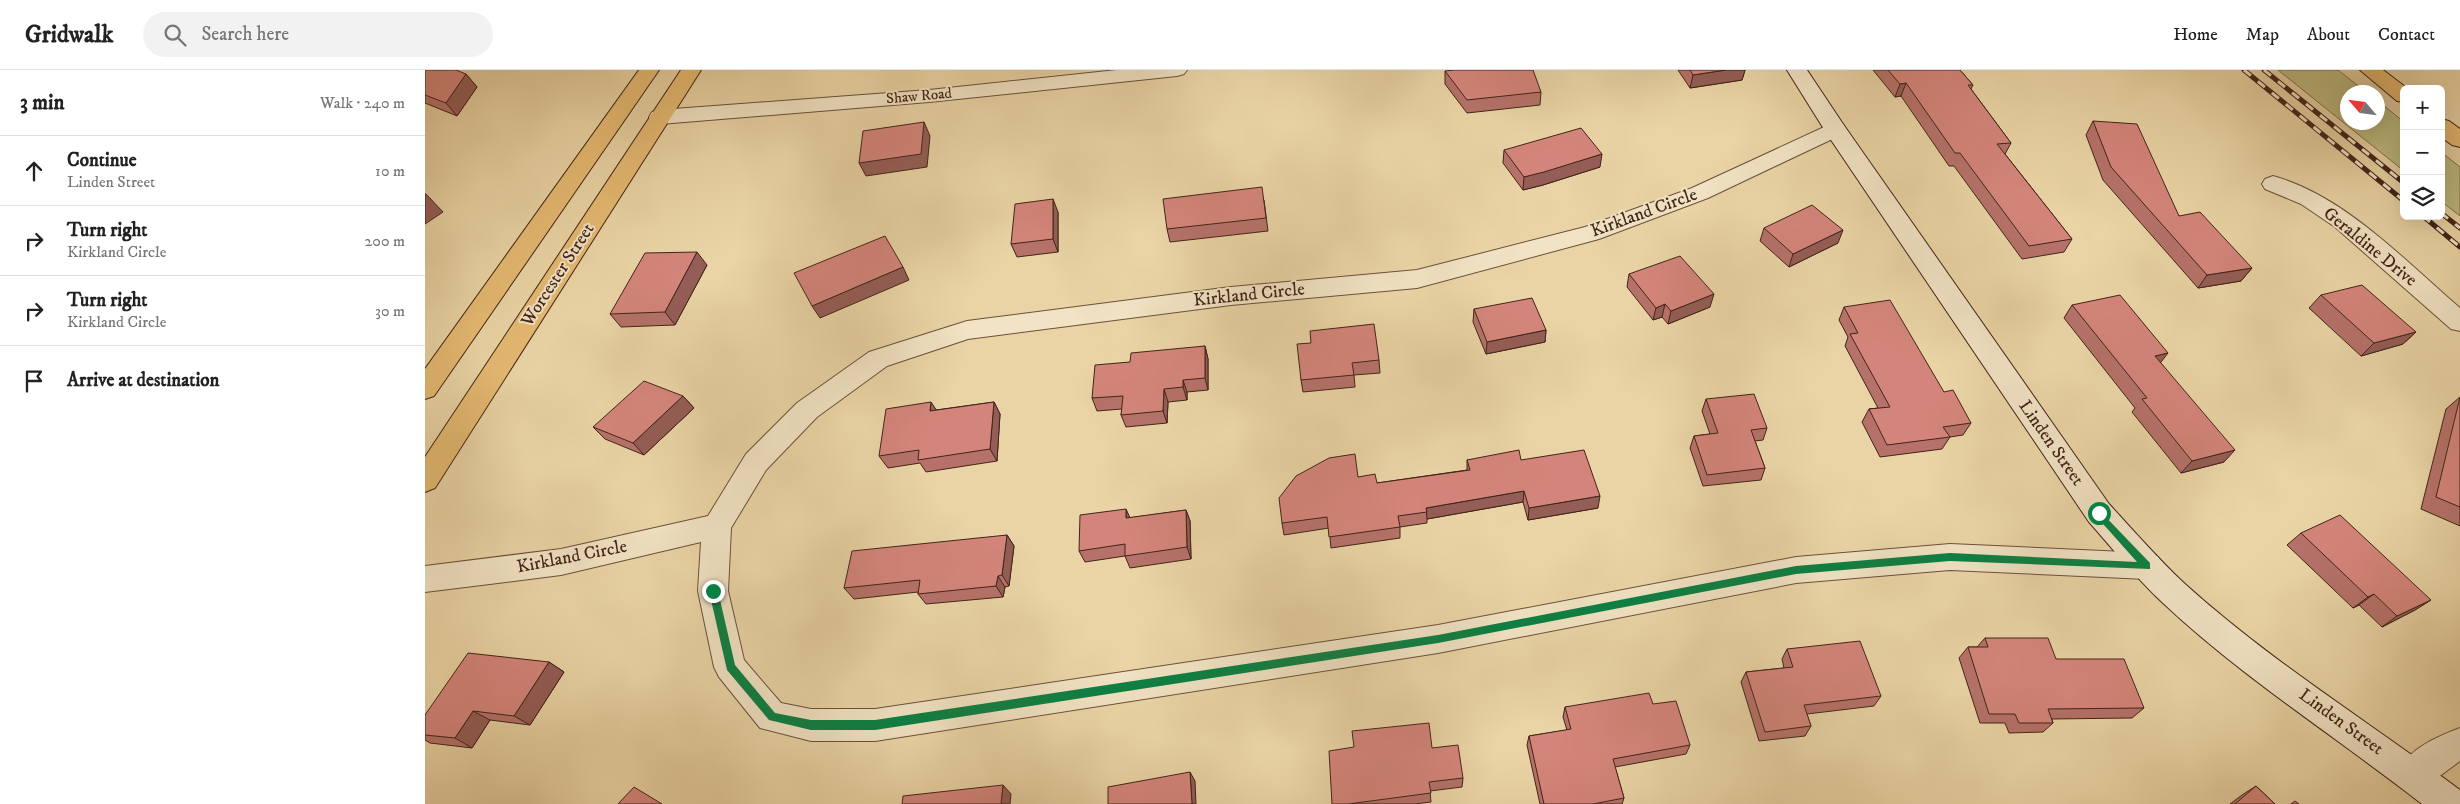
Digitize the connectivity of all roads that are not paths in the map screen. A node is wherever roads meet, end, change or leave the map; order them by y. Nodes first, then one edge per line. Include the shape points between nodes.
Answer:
1 (649, 70) edge
2 (691, 70) edge
3 (1177, 70) edge
4 (1797, 70) edge
5 (2370, 70) edge
6 (2400, 93) edge
7 (660, 117) junction
8 (1835, 129) junction
9 (2445, 129) edge
10 (2460, 140) edge
11 (2273, 184) dead end
12 (2460, 322) edge
13 (425, 389) edge
14 (425, 480) edge
15 (717, 526) junction
16 (2147, 566) junction
17 (425, 579) edge
18 (2460, 744) edge
19 (2413, 775) junction
20 (2450, 804) edge

1 - 13 main road
2 - 7 main road, Worcester Street
3 - 7 street, Shaw Road via 929,96
4 - 8 street, Linden Street
5 - 6 main road
7 - 14 main road, Worcester Street
8 - 15 street, Kirkland Circle via 1700,193 1591,233 1417,279 1231,296 967,330 878,358 807,410 756,462
8 - 16 street, Linden Street via 2099,513
9 - 10 main road
11 - 12 street, Geraldine Drive via 2309,199 2343,221
15 - 16 street, Kirkland Circle via 713,591 730,667 772,717 811,725 875,725 1418,642 1796,570 1950,557
15 - 17 street, Kirkland Circle via 561,562
16 - 19 street, Linden Street via 2185,604 2252,657
18 - 19 street via 2443,752
19 - 20 street, Linden Street

